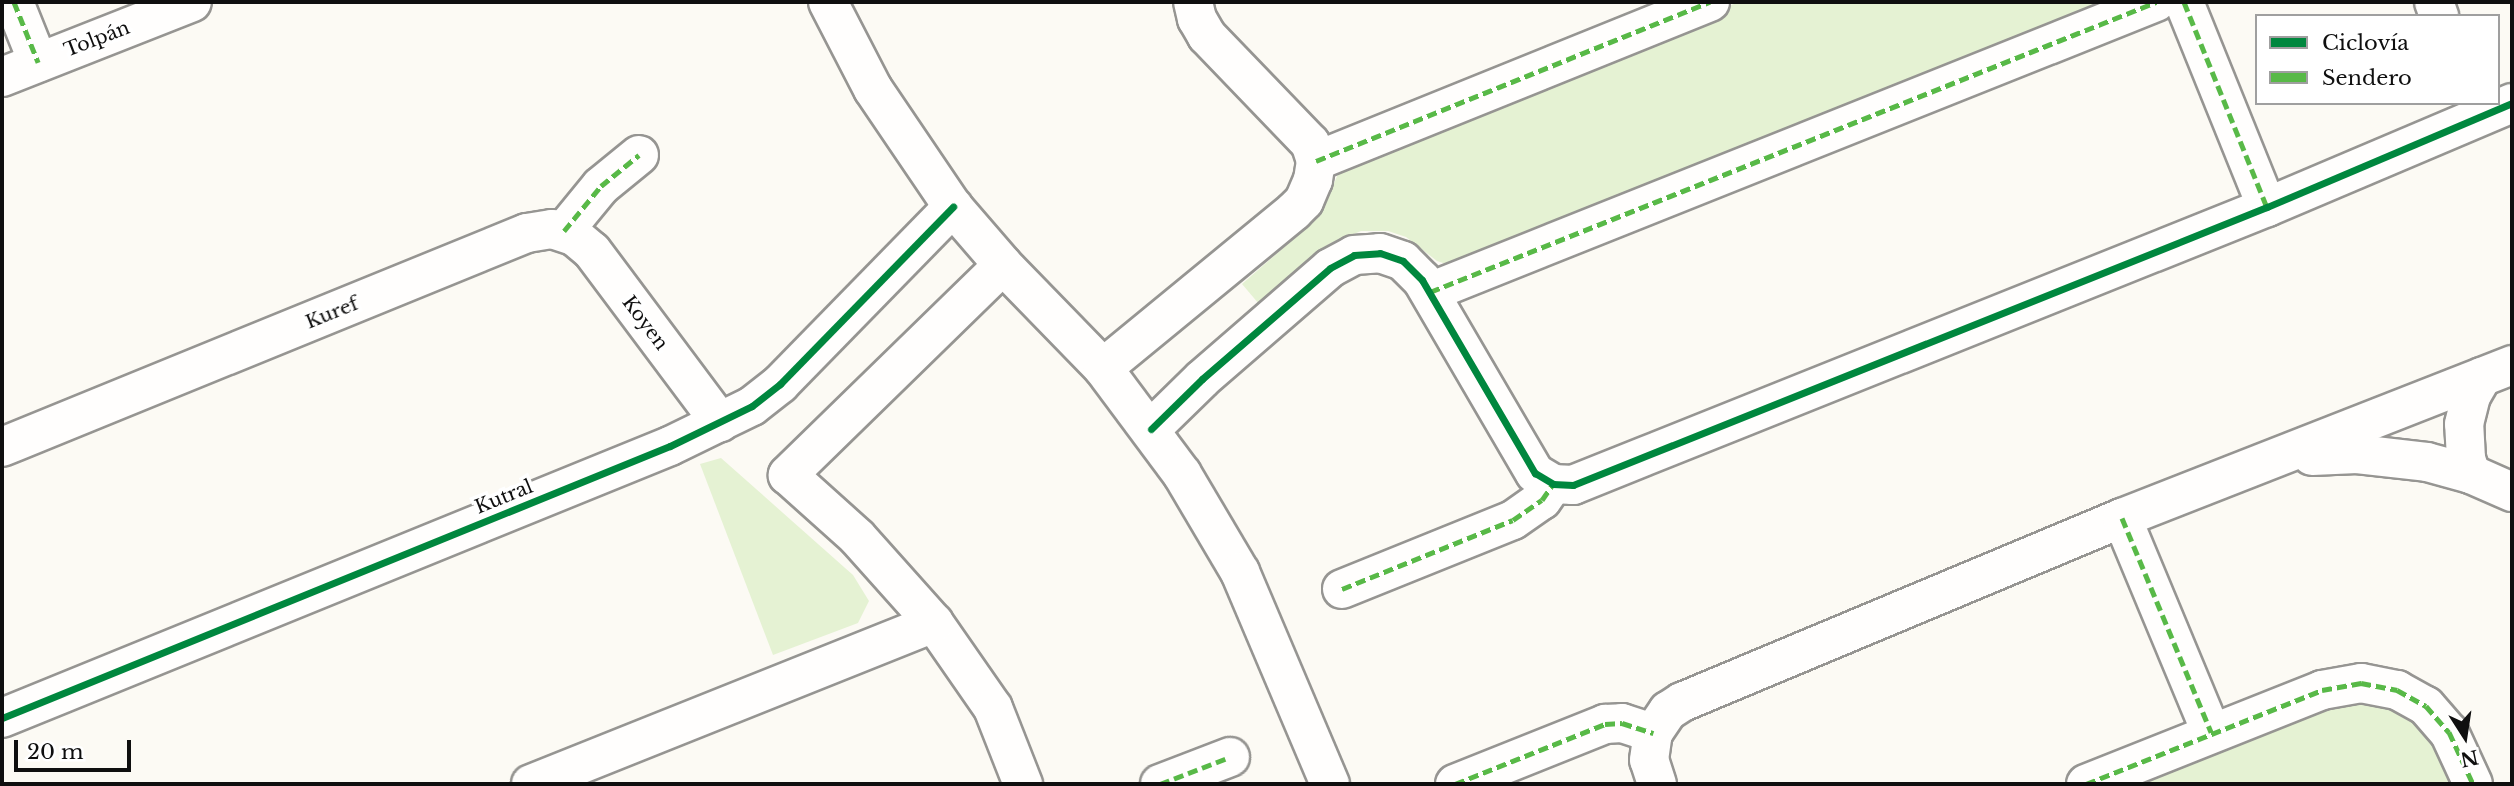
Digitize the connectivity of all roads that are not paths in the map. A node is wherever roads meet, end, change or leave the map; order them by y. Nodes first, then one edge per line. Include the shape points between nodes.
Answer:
1 (14, 2) edge
2 (192, 2) edge
3 (828, 2) edge
4 (1193, 2) edge
5 (1710, 2) edge
6 (2156, 2) edge
7 (2184, 2) edge
8 (38, 62) junction
9 (2, 76) edge
10 (2489, 108) edge
11 (639, 155) dead end
12 (1316, 161) junction
13 (953, 206) junction
14 (2267, 207) junction
15 (564, 231) junction
16 (1003, 265) junction
17 (1430, 292) junction
18 (1103, 368) junction
19 (2497, 371) edge
20 (720, 422) junction
21 (1151, 429) junction
22 (2, 447) edge
23 (2272, 462) junction
24 (2471, 474) junction
25 (1553, 484) junction
26 (2512, 492) edge
27 (2122, 518) junction
28 (1342, 589) dead end
29 (934, 623) junction
30 (2, 718) edge
31 (2211, 732) junction
32 (1653, 733) junction
33 (1230, 757) dead end
34 (531, 784) edge
35 (1023, 784) edge
36 (1160, 784) edge
37 (1330, 784) edge
38 (1455, 784) edge
39 (1657, 784) edge
40 (2086, 784) edge
41 (2473, 784) edge

1 - 8 street
2 - 8 street, Tolpán
3 - 13 street via 873,89
4 - 12 street via 1208,36 1304,135
5 - 12 street
6 - 17 street
7 - 14 street
8 - 9 street, Tolpán
10 - 14 street
11 - 15 street via 601,186
12 - 18 street via 1310,191 1294,211
13 - 16 street
13 - 20 street, Kutral via 780,384 752,406
14 - 25 street via 1573,485
15 - 20 street, Koyen via 592,251
15 - 22 street, Kuref via 527,233
16 - 18 street
16 - 29 street via 788,475 857,537
17 - 21 street via 1412,268 1392,256 1367,252 1341,261 1212,369
17 - 25 street via 1527,464
18 - 21 street
19 - 23 street
19 - 24 street via 2471,396 2465,424
20 - 30 street, Kutral
21 - 37 street via 1205,509 1240,572
23 - 24 street via 2318,455 2394,456
23 - 27 street
24 - 26 street
25 - 28 street via 1542,500 1513,520
27 - 31 street
27 - 32 street via 1682,702 1668,711
29 - 34 street
29 - 35 street via 993,708
31 - 40 street
31 - 41 street via 2332,687 2381,685 2413,697 2438,719 2449,732
32 - 38 street via 1622,723 1605,724
32 - 39 street via 1649,760
33 - 36 street

